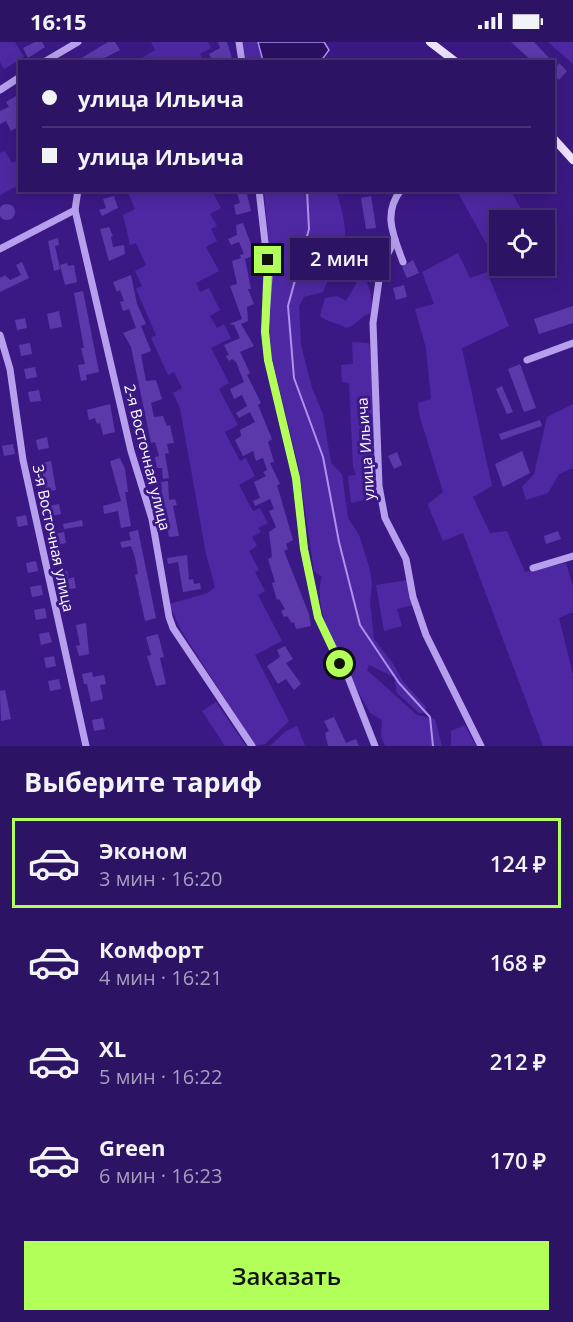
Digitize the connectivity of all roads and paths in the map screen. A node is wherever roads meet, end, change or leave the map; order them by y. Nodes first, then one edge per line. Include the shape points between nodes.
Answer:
1 (78, 42) edge
2 (239, 42) edge
3 (430, 42) edge
4 (47, 60) edge
5 (242, 60) edge
6 (453, 60) edge
7 (18, 78) edge
8 (0, 90) edge
9 (555, 140) edge
10 (573, 160) edge
11 (78, 192) edge
12 (260, 192) edge
13 (400, 192) edge
14 (75, 210) junction
15 (395, 240) junction
16 (0, 249) edge
17 (403, 262) dead end
18 (0, 335) edge
19 (573, 343) edge
20 (527, 360) dead end
21 (573, 556) edge
22 (533, 568) dead end
23 (86, 746) edge
24 (252, 746) edge
25 (375, 746) edge
26 (481, 746) edge

1 - 4 street
2 - 5 street
3 - 6 main road
7 - 8 street
9 - 10 main road
11 - 14 street, 2-я Восточная улица
12 - 25 street via 269,278 265,332 268,360 296,478 304,549 318,617 348,677
13 - 15 street via 390,214
14 - 16 street
14 - 24 street, 2-я Восточная улица via 131,451 152,519 169,617
15 - 17 street
15 - 26 street, улица Ильича via 379,280 374,323 379,486 385,518 406,559 426,635
18 - 23 street, 3-я Восточная улица
19 - 20 street
21 - 22 street

